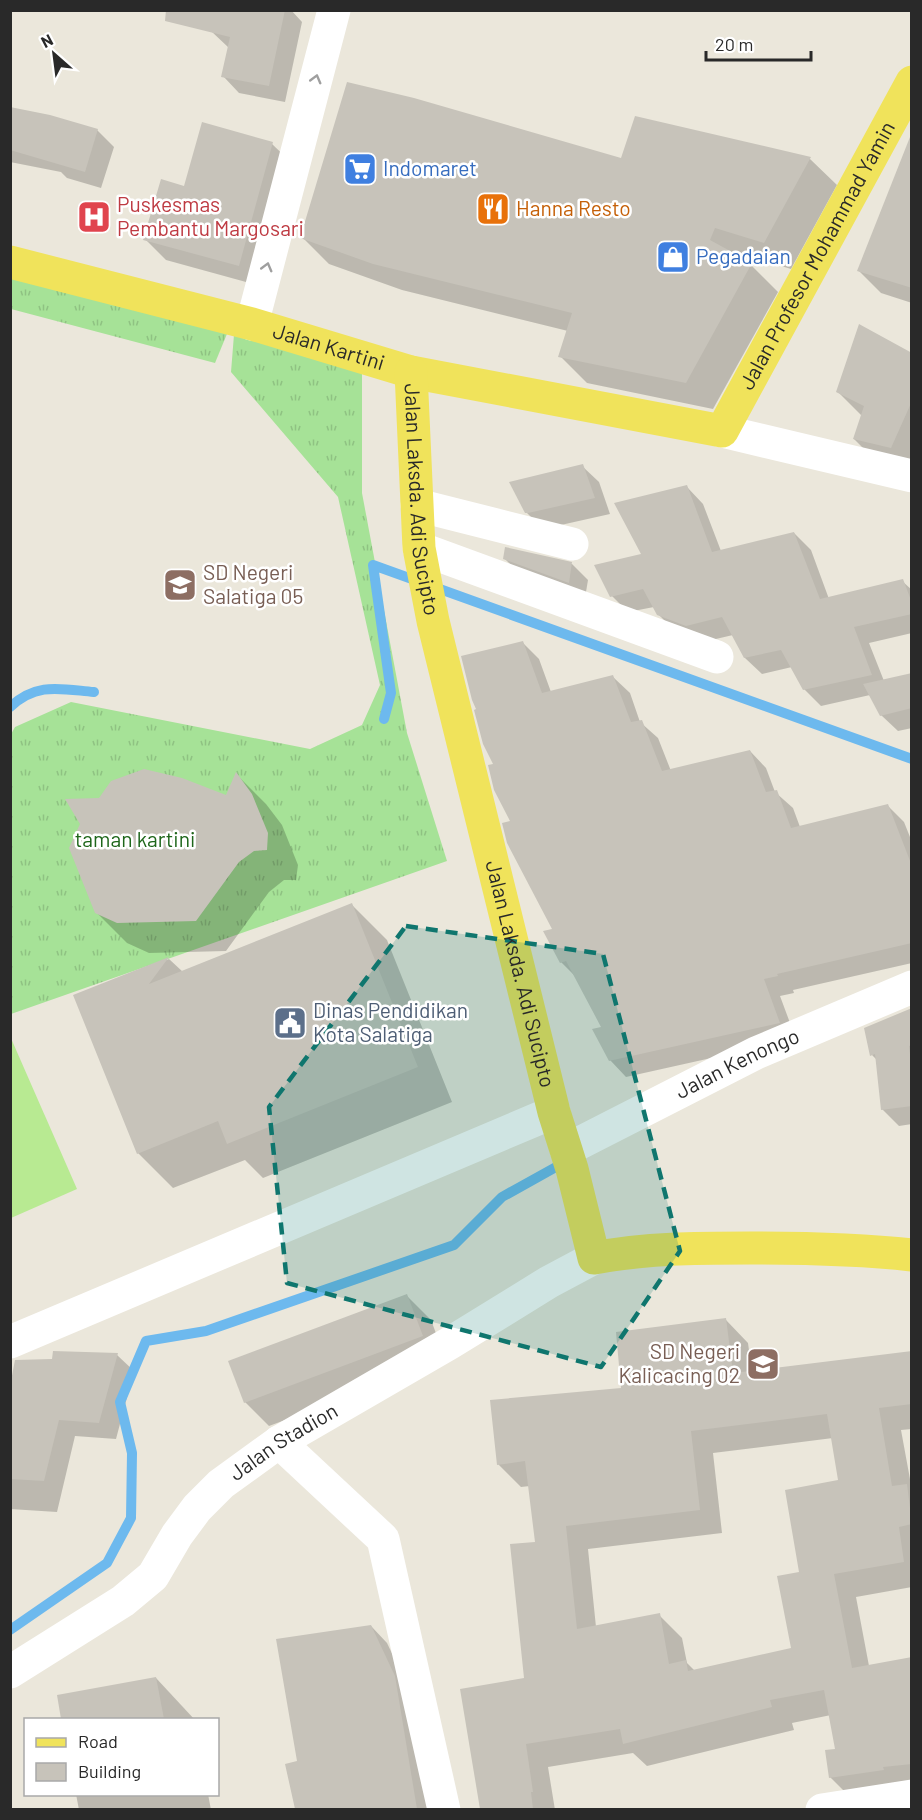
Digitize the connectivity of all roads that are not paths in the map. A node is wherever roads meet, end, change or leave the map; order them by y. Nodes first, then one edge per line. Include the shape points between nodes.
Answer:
1 (334, 10) edge
2 (912, 82) edge
3 (10, 262) edge
4 (252, 324) junction
5 (411, 372) junction
6 (722, 431) junction
7 (912, 476) edge
8 (417, 506) junction
9 (572, 544) dead end
10 (419, 550) junction
11 (717, 657) dead end
12 (912, 987) edge
13 (554, 1112) junction
14 (568, 1157) junction
15 (912, 1255) edge
16 (594, 1258) junction
17 (10, 1342) edge
18 (279, 1442) junction
19 (10, 1672) edge
20 (912, 1796) edge
21 (444, 1809) edge
22 (822, 1809) edge

4 -> 1 street
2 - 6 main road, Jalan Profesor Mohammad Yamin
3 - 4 main road, Jalan Kartini
4 - 5 main road, Jalan Kartini
5 - 6 main road, Jalan Kartini
5 - 8 main road, Jalan Laksda. Adi Sucipto
6 - 7 street
8 - 9 street
8 - 10 main road, Jalan Laksda. Adi Sucipto
10 - 11 street
10 - 13 main road, Jalan Laksda. Adi Sucipto
12 - 14 street, Jalan Kenongo via 756,1053
13 - 14 main road, Jalan Laksda. Adi Sucipto
13 - 17 street
14 - 16 main road, Jalan Laksda. Adi Sucipto
15 - 16 main road via 674,1248
16 - 18 street, Jalan Stadion
18 - 19 street, Jalan Stadion via 221,1484 197,1508 153,1576 123,1601
18 - 21 street via 383,1539
20 - 22 street

